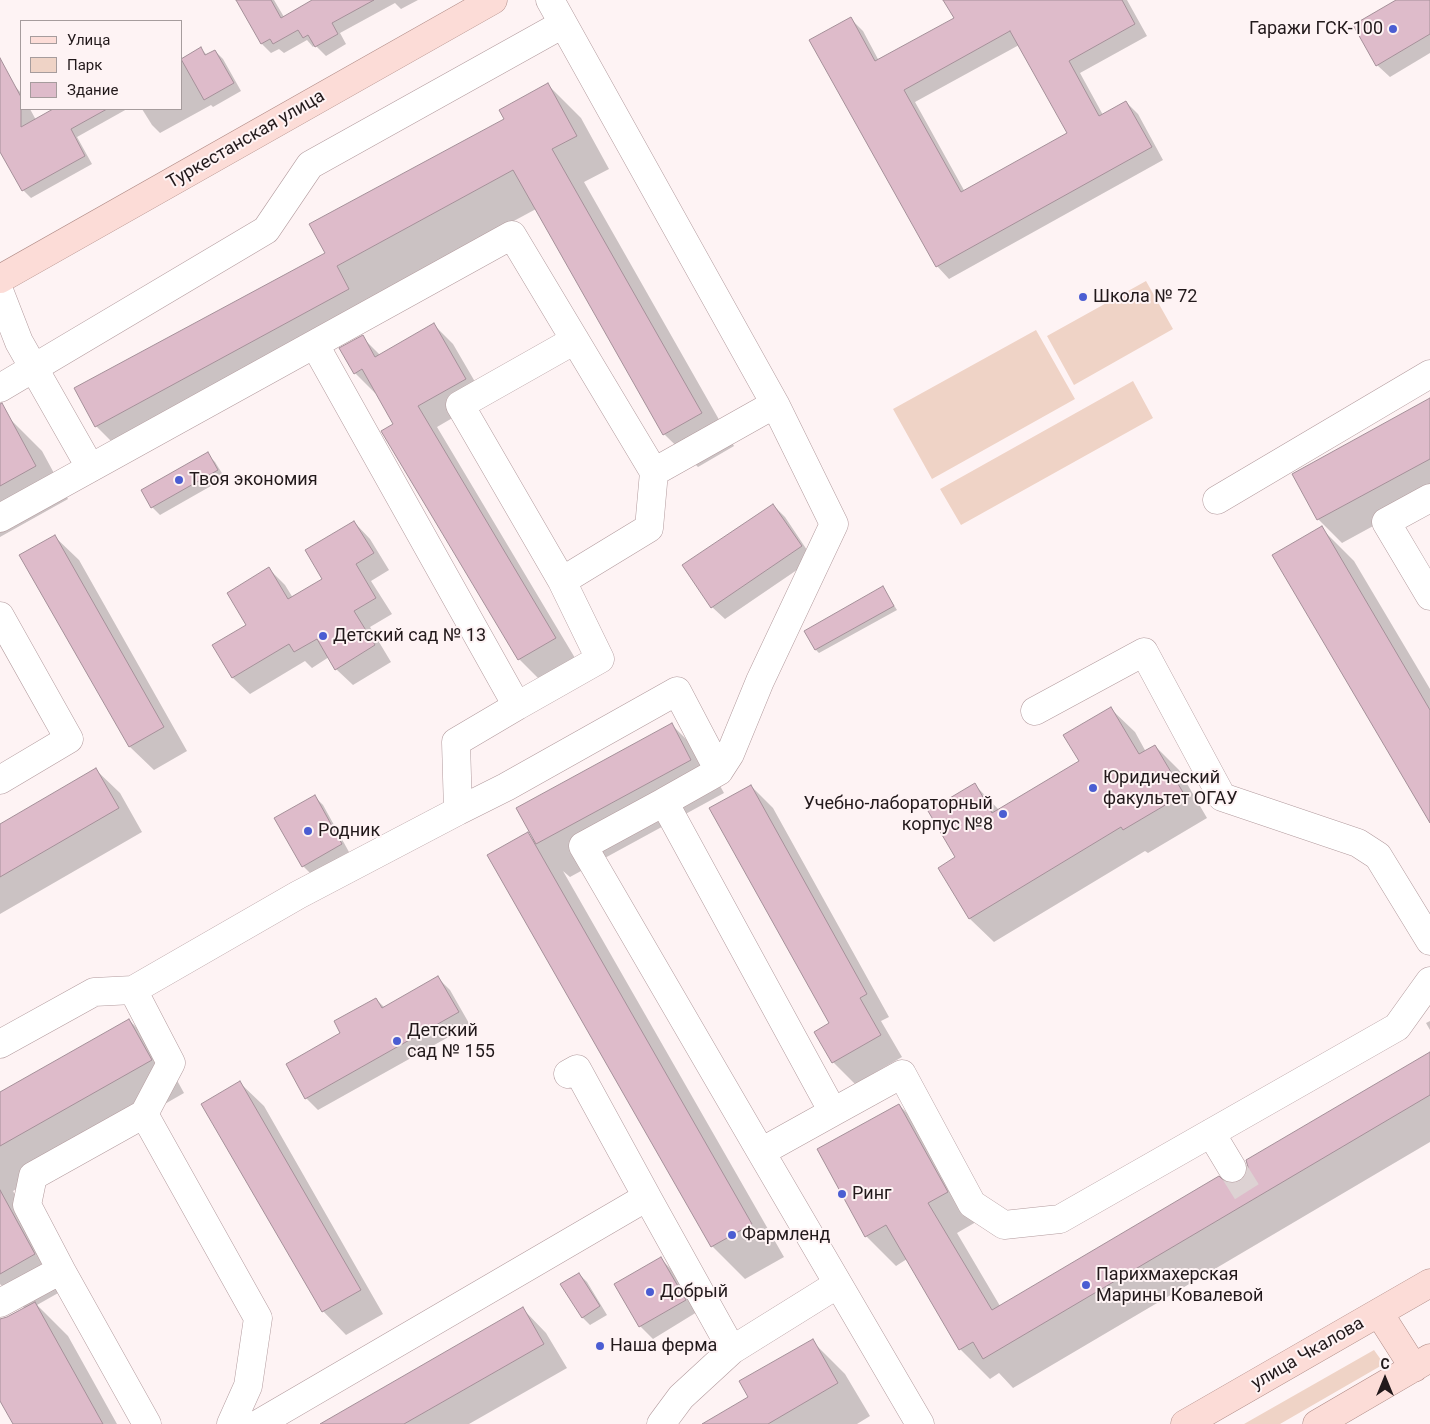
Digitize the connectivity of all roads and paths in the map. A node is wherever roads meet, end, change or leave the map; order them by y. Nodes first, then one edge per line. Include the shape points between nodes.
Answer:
1 (492, 0) edge
2 (550, 0) edge
3 (563, 24) junction
4 (0, 279) edge
5 (0, 293) edge
6 (575, 340) junction
7 (315, 345) junction
8 (35, 368) junction
9 (1430, 374) edge
10 (0, 388) edge
11 (775, 404) junction
12 (90, 467) junction
13 (654, 472) junction
14 (1430, 498) edge
15 (1217, 500) dead end
16 (0, 518) edge
17 (562, 581) junction
18 (1430, 596) edge
19 (0, 616) edge
20 (517, 706) junction
21 (1035, 712) dead end
22 (719, 771) junction
23 (0, 780) edge
24 (664, 802) junction
25 (458, 811) junction
26 (1430, 941) edge
27 (1430, 981) edge
28 (132, 990) junction
29 (0, 1044) edge
30 (568, 1074) dead end
31 (833, 1112) junction
32 (144, 1114) junction
33 (1211, 1133) junction
34 (761, 1152) junction
35 (1232, 1168) tunnel mouth
36 (647, 1197) junction
37 (62, 1270) junction
38 (1430, 1283) edge
39 (838, 1284) junction
40 (0, 1303) edge
41 (1379, 1312) junction
42 (732, 1350) junction
43 (1422, 1363) edge
44 (147, 1424) edge
45 (231, 1424) edge
46 (258, 1424) edge
47 (661, 1424) edge
48 (919, 1424) edge
49 (1185, 1424) edge
50 (1316, 1424) edge

1 - 4 main road, Туркестанская улица
2 - 3 lane
3 - 8 lane via 310,165 266,230
3 - 11 lane
5 - 8 lane via 20,342
6 - 7 lane via 512,235
6 - 13 lane
6 - 17 lane via 460,405
7 - 12 lane
7 - 20 lane
8 - 10 lane
8 - 12 lane
9 - 15 lane
11 - 13 lane
11 - 22 lane via 834,524 760,681 730,754
12 - 16 lane
13 - 17 lane via 649,528
14 - 18 lane via 1386,522
17 - 20 lane via 600,659
19 - 23 lane via 69,739
20 - 25 lane via 456,742
21 - 26 lane via 1144,652 1222,797 1358,843 1378,856
22 - 24 lane
22 - 25 lane via 677,691
24 - 31 lane
24 - 34 lane via 582,846
25 - 28 lane via 298,895
27 - 33 lane via 1397,1027
28 - 29 lane via 94,992
28 - 32 lane via 171,1063
30 - 36 lane via 577,1069
31 - 33 lane via 902,1074 972,1204 1004,1224 1060,1219
31 - 34 lane
32 - 37 lane via 33,1176 27,1205
32 - 45 lane via 258,1318 248,1386
33 - 35 lane
34 - 39 lane
36 - 42 lane
36 - 46 lane
37 - 40 lane
37 - 44 lane
38 - 41 main road, улица Чкалова
39 - 42 lane
39 - 48 lane
41 - 43 main road
41 - 49 main road, улица Чкалова
42 - 47 lane via 681,1397
43 - 50 main road

